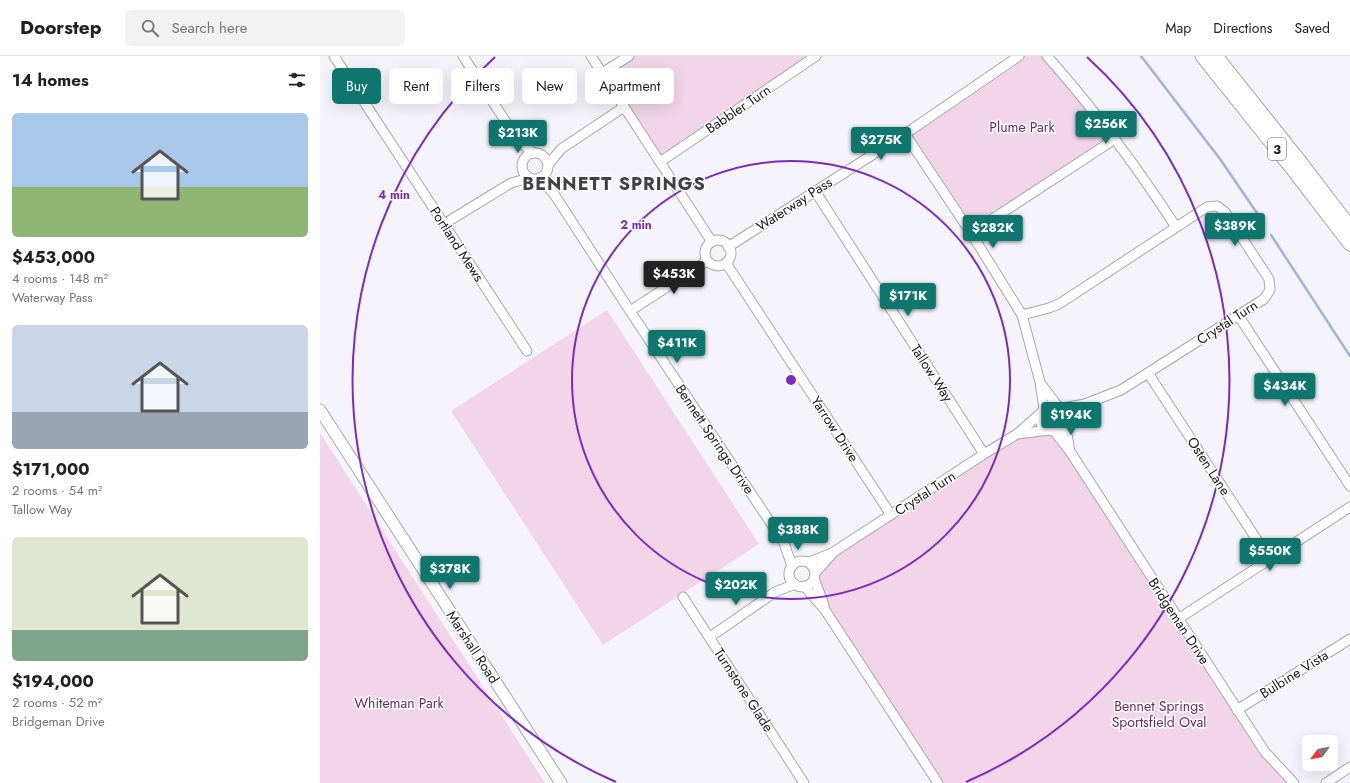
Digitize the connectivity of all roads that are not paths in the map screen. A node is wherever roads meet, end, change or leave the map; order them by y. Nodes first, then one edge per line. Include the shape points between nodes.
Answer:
1 (334, 56) edge
2 (463, 56) edge
3 (591, 56) edge
4 (629, 56) edge
5 (816, 56) edge
6 (1019, 56) edge
7 (1047, 56) edge
8 (1202, 56) edge
9 (1216, 56) edge
10 (599, 68) edge
11 (610, 68) edge
12 (622, 104) edge
13 (624, 107) junction
14 (905, 134) junction
15 (517, 139) junction
16 (1115, 139) junction
17 (560, 149) junction
18 (537, 154) junction
19 (660, 162) junction
20 (523, 165) junction
21 (541, 174) junction
22 (511, 183) junction
23 (815, 191) junction
24 (444, 224) junction
25 (1176, 227) junction
26 (1350, 227) edge
27 (971, 233) junction
28 (712, 242) junction
29 (1350, 244) edge
30 (728, 246) junction
31 (707, 261) junction
32 (726, 263) junction
33 (630, 311) junction
34 (1022, 315) junction
35 (1238, 315) junction
36 (527, 351) dead end
37 (1148, 373) junction
38 (1040, 382) junction
39 (320, 410) edge
40 (1042, 411) junction
41 (1062, 414) junction
42 (1052, 431) junction
43 (1017, 434) junction
44 (1071, 453) junction
45 (984, 454) junction
46 (1350, 486) edge
47 (1350, 507) edge
48 (891, 515) junction
49 (784, 543) junction
50 (832, 553) junction
51 (1270, 560) junction
52 (806, 562) junction
53 (791, 570) junction
54 (815, 576) junction
55 (795, 584) junction
56 (804, 586) junction
57 (775, 592) junction
58 (683, 597) dead end
59 (825, 610) junction
60 (1178, 619) junction
61 (710, 637) junction
62 (1350, 639) edge
63 (1237, 710) junction
64 (1350, 767) edge
65 (561, 783) edge
66 (804, 783) edge
67 (938, 783) edge
68 (1294, 783) edge
69 (1326, 783) edge

1 - 24 street, Portland Mews
2 - 15 street
3 - 10 street
4 - 11 street
5 - 19 street, Babbler Turn
6 - 14 street, Waterway Pass
7 - 16 street via 1078,90
8 - 29 highway, 3
9 - 26 highway, 3
12 - 13 street
13 - 17 street
13 - 19 street
14 - 23 street, Waterway Pass
14 - 27 street
15 - 18 street
15 - 20 street
16 - 25 street
16 - 27 street
17 - 18 street
17 - 21 street
18 - 20 street via 529,155
18 - 21 street via 545,157
19 - 28 street
20 - 21 street via 524,172
20 - 22 street
21 - 22 street
21 - 33 street, Bennett Springs Drive
22 - 24 street
23 - 30 street, Waterway Pass
23 - 45 street, Tallow Way
24 - 36 street, Portland Mews
25 - 34 street, Crystal Turn via 1059,304
25 - 35 street, Crystal Turn via 1207,207 1217,206 1225,212 1269,279 1270,290 1264,299
27 - 34 street
28 - 30 street via 721,241
28 - 31 street via 708,244 705,252
30 - 32 street via 730,255
31 - 32 street via 718,266
31 - 33 street
32 - 48 street, Yarrow Drive
33 - 49 street, Bennett Springs Drive
34 - 38 street
35 - 37 street, Crystal Turn
35 - 46 street
37 - 41 street, Crystal Turn via 1121,390
37 - 51 street, Osten Lane
38 - 40 street
38 - 41 street
39 - 65 main road, Marshall Road
40 - 41 street via 1050,405
40 - 42 street via 1043,425
40 - 43 street
41 - 42 street via 1062,428
41 - 44 street
42 - 43 street
42 - 44 street, Bridgeman Drive
43 - 45 street, Crystal Turn
44 - 60 street, Bridgeman Drive
45 - 48 street, Crystal Turn
47 - 51 street
48 - 50 street, Crystal Turn
49 - 52 street, Bennett Springs Drive
49 - 53 street, Bennett Springs Drive
50 - 52 street, Crystal Turn
50 - 54 street, Crystal Turn
51 - 60 street
52 - 53 street via 796,563
52 - 54 street via 814,569
53 - 55 street via 791,580
53 - 57 street
54 - 56 street
54 - 59 street
55 - 56 street
55 - 57 street
56 - 59 street
57 - 61 street
58 - 61 street, Turnstone Glade
59 - 67 street
60 - 63 street, Bridgeman Drive
61 - 66 street, Turnstone Glade
62 - 63 street, Bulbine Vista
63 - 68 street, Bridgeman Drive via 1265,752
64 - 69 street

